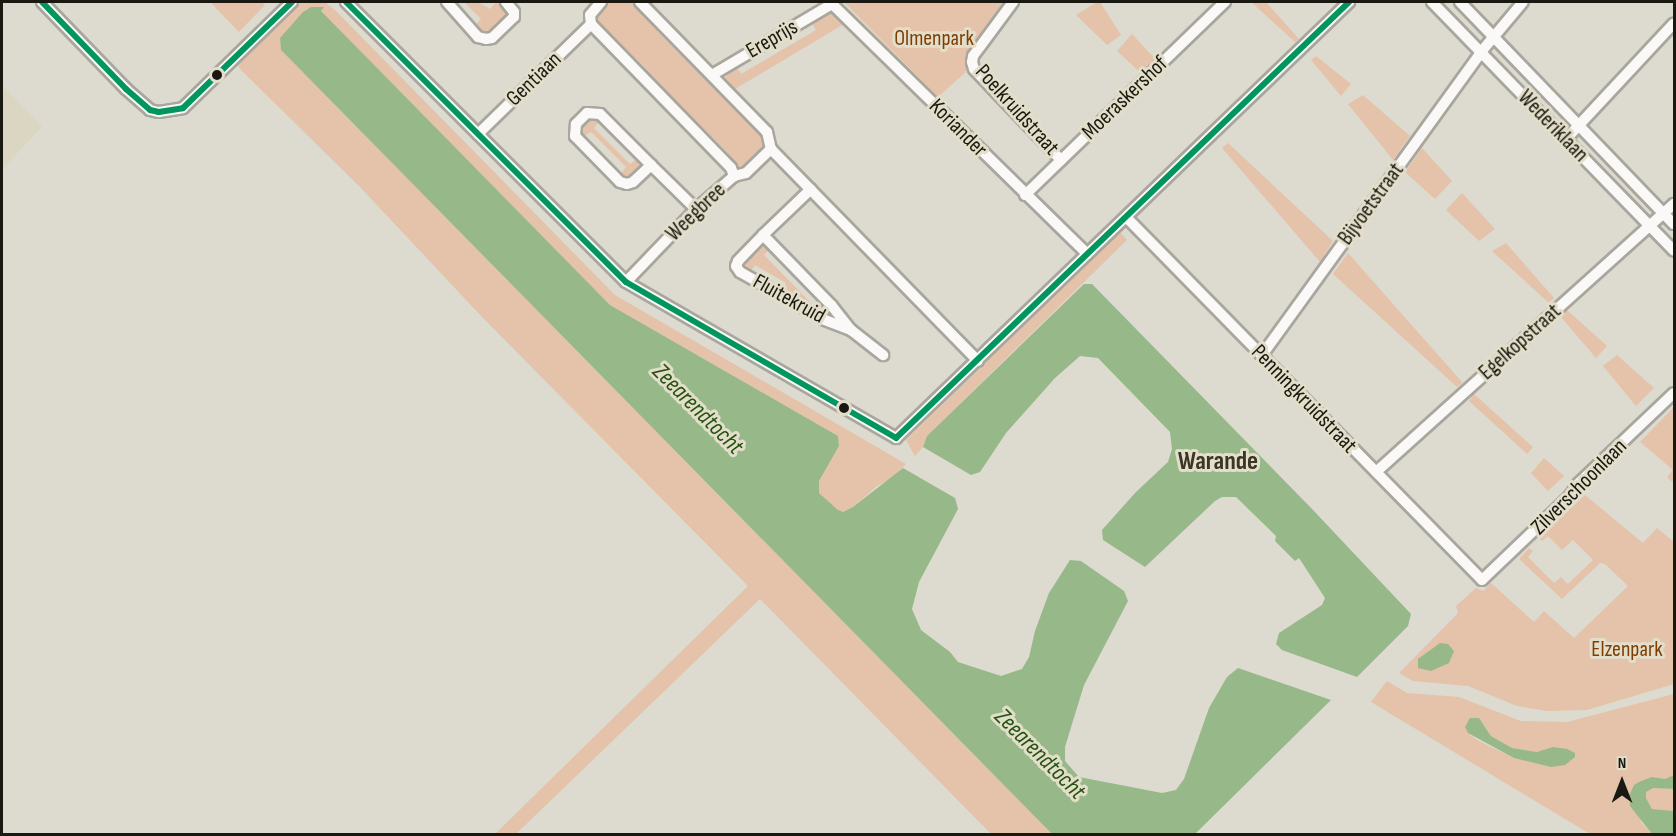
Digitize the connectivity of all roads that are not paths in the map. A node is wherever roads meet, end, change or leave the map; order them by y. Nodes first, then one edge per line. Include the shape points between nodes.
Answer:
1 (42, 2) edge
2 (292, 2) edge
3 (346, 2) edge
4 (447, 2) edge
5 (506, 2) edge
6 (601, 2) edge
7 (640, 2) edge
8 (1013, 2) edge
9 (1225, 2) edge
10 (1349, 2) edge
11 (1432, 2) edge
12 (1460, 2) edge
13 (1523, 2) edge
14 (831, 3) edge
15 (1674, 23) edge
16 (591, 24) junction
17 (1495, 38) junction
18 (1481, 52) junction
19 (712, 75) junction
20 (1580, 126) junction
21 (478, 134) junction
22 (1566, 139) junction
23 (771, 149) junction
24 (1061, 160) junction
25 (651, 165) junction
26 (734, 176) junction
27 (811, 189) junction
28 (1025, 195) junction
29 (1674, 204) edge
30 (696, 209) junction
31 (1664, 213) junction
32 (1127, 218) junction
33 (1674, 224) edge
34 (1649, 225) junction
35 (764, 235) junction
36 (1674, 251) edge
37 (1088, 254) junction
38 (626, 282) junction
39 (851, 330) junction
40 (883, 355) dead end
41 (1262, 355) junction
42 (978, 361) junction
43 (1674, 393) edge
44 (1376, 472) junction
45 (1482, 580) joint

1 - 2 street via 126,89 150,110 159,112 183,108
3 - 21 street
4 - 5 street via 478,38 486,39 514,17
6 - 16 street via 590,15
7 - 19 street
8 - 24 street, Poelkruidstraat via 973,56 974,69
9 - 24 street, Moeraskershof
10 - 32 street
11 - 18 street, Wederiklaan
12 - 17 street, Wederiklaan
13 - 17 street, Bijvoetstraat
14 - 19 street, Ereprijs
14 - 28 street, Koriander
15 - 20 street
16 - 21 street, Gentiaan
16 - 26 street via 731,168
17 - 18 street, Bijvoetstraat
17 - 20 street, Wederiklaan
18 - 22 street, Wederiklaan
18 - 41 street, Bijvoetstraat
19 - 23 street via 768,132
20 - 22 street
20 - 31 street, Wederiklaan
21 - 38 street
22 - 34 street, Wederiklaan
23 - 26 street, Weegbree via 746,173
23 - 27 street
24 - 28 street, Moeraskershof
25 - 25 street via 600,114 587,113 576,124 575,136 620,182 633,182
25 - 30 street
26 - 30 street, Weegbree
27 - 35 street, Fluitekruid
27 - 42 street
28 - 37 street, Koriander
29 - 31 street, Egelkopstraat
30 - 38 street, Weegbree
31 - 33 street, Wederiklaan
31 - 34 street, Egelkopstraat
32 - 37 street
32 - 41 street, Penningkruidstraat
34 - 36 street, Wederiklaan
34 - 44 street, Egelkopstraat
35 - 39 street, Fluitekruid
35 - 39 street, Fluitekruid via 738,261 740,272 823,319
37 - 42 street
38 - 42 street via 896,438
39 - 40 street, Fluitekruid
41 - 44 street, Penningkruidstraat
43 - 45 street, Zilverschoonlaan
44 - 45 street, Penningkruidstraat

